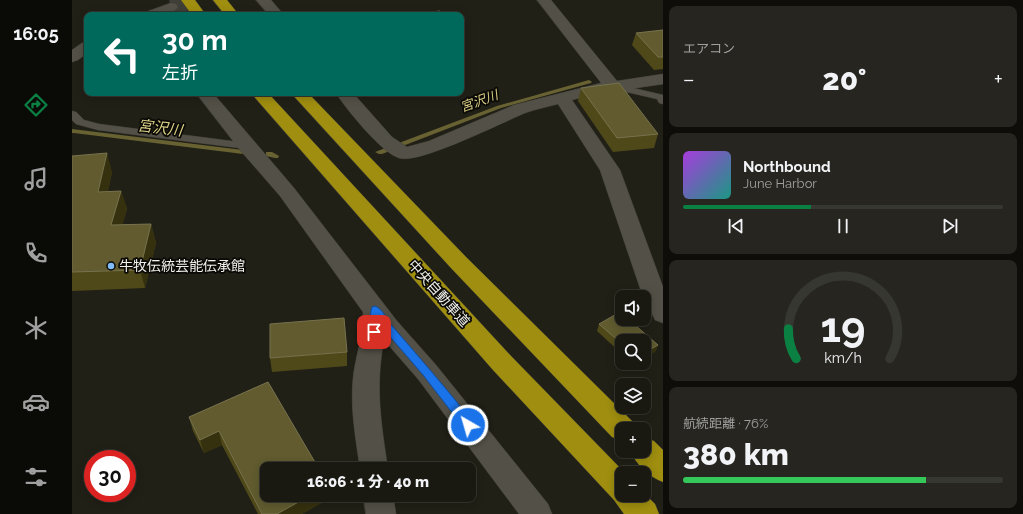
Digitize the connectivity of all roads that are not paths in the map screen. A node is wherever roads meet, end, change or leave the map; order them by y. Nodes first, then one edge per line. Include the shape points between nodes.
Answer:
1 (188, 0) edge
2 (220, 0) edge
3 (263, 0) edge
4 (544, 0) edge
5 (172, 7) tunnel mouth
6 (147, 12) edge
7 (197, 12) edge
8 (230, 12) edge
9 (274, 12) edge
10 (84, 48) edge
11 (72, 56) edge
12 (663, 79) edge
13 (612, 86) junction
14 (206, 96) edge
15 (262, 96) edge
16 (302, 96) edge
17 (347, 96) edge
18 (562, 97) junction
19 (663, 100) edge
20 (72, 114) edge
21 (247, 146) junction
22 (375, 310) junction
23 (663, 314) edge
24 (615, 422) edge
25 (651, 457) edge
26 (373, 462) edge
27 (663, 469) edge
28 (615, 483) edge
29 (379, 502) edge
30 (633, 502) edge
31 (381, 514) edge
32 (537, 514) edge
33 (644, 514) edge

1 - 7 highway
2 - 8 highway
3 - 9 street
4 - 13 street
5 - 6 street
10 - 11 street
12 - 13 street
13 - 18 street
13 - 19 lane via 660,97
14 - 21 street
15 - 28 highway, 中央自動車道 via 492,351
16 - 24 highway via 533,340
17 - 18 street via 392,146 404,154 436,145 520,109
18 - 23 street via 610,170
20 - 21 lane via 80,122 98,127
21 - 22 street via 287,192
22 - 26 street via 376,320 366,368 364,407
22 - 32 street
25 - 27 highway
29 - 31 street
30 - 33 highway

